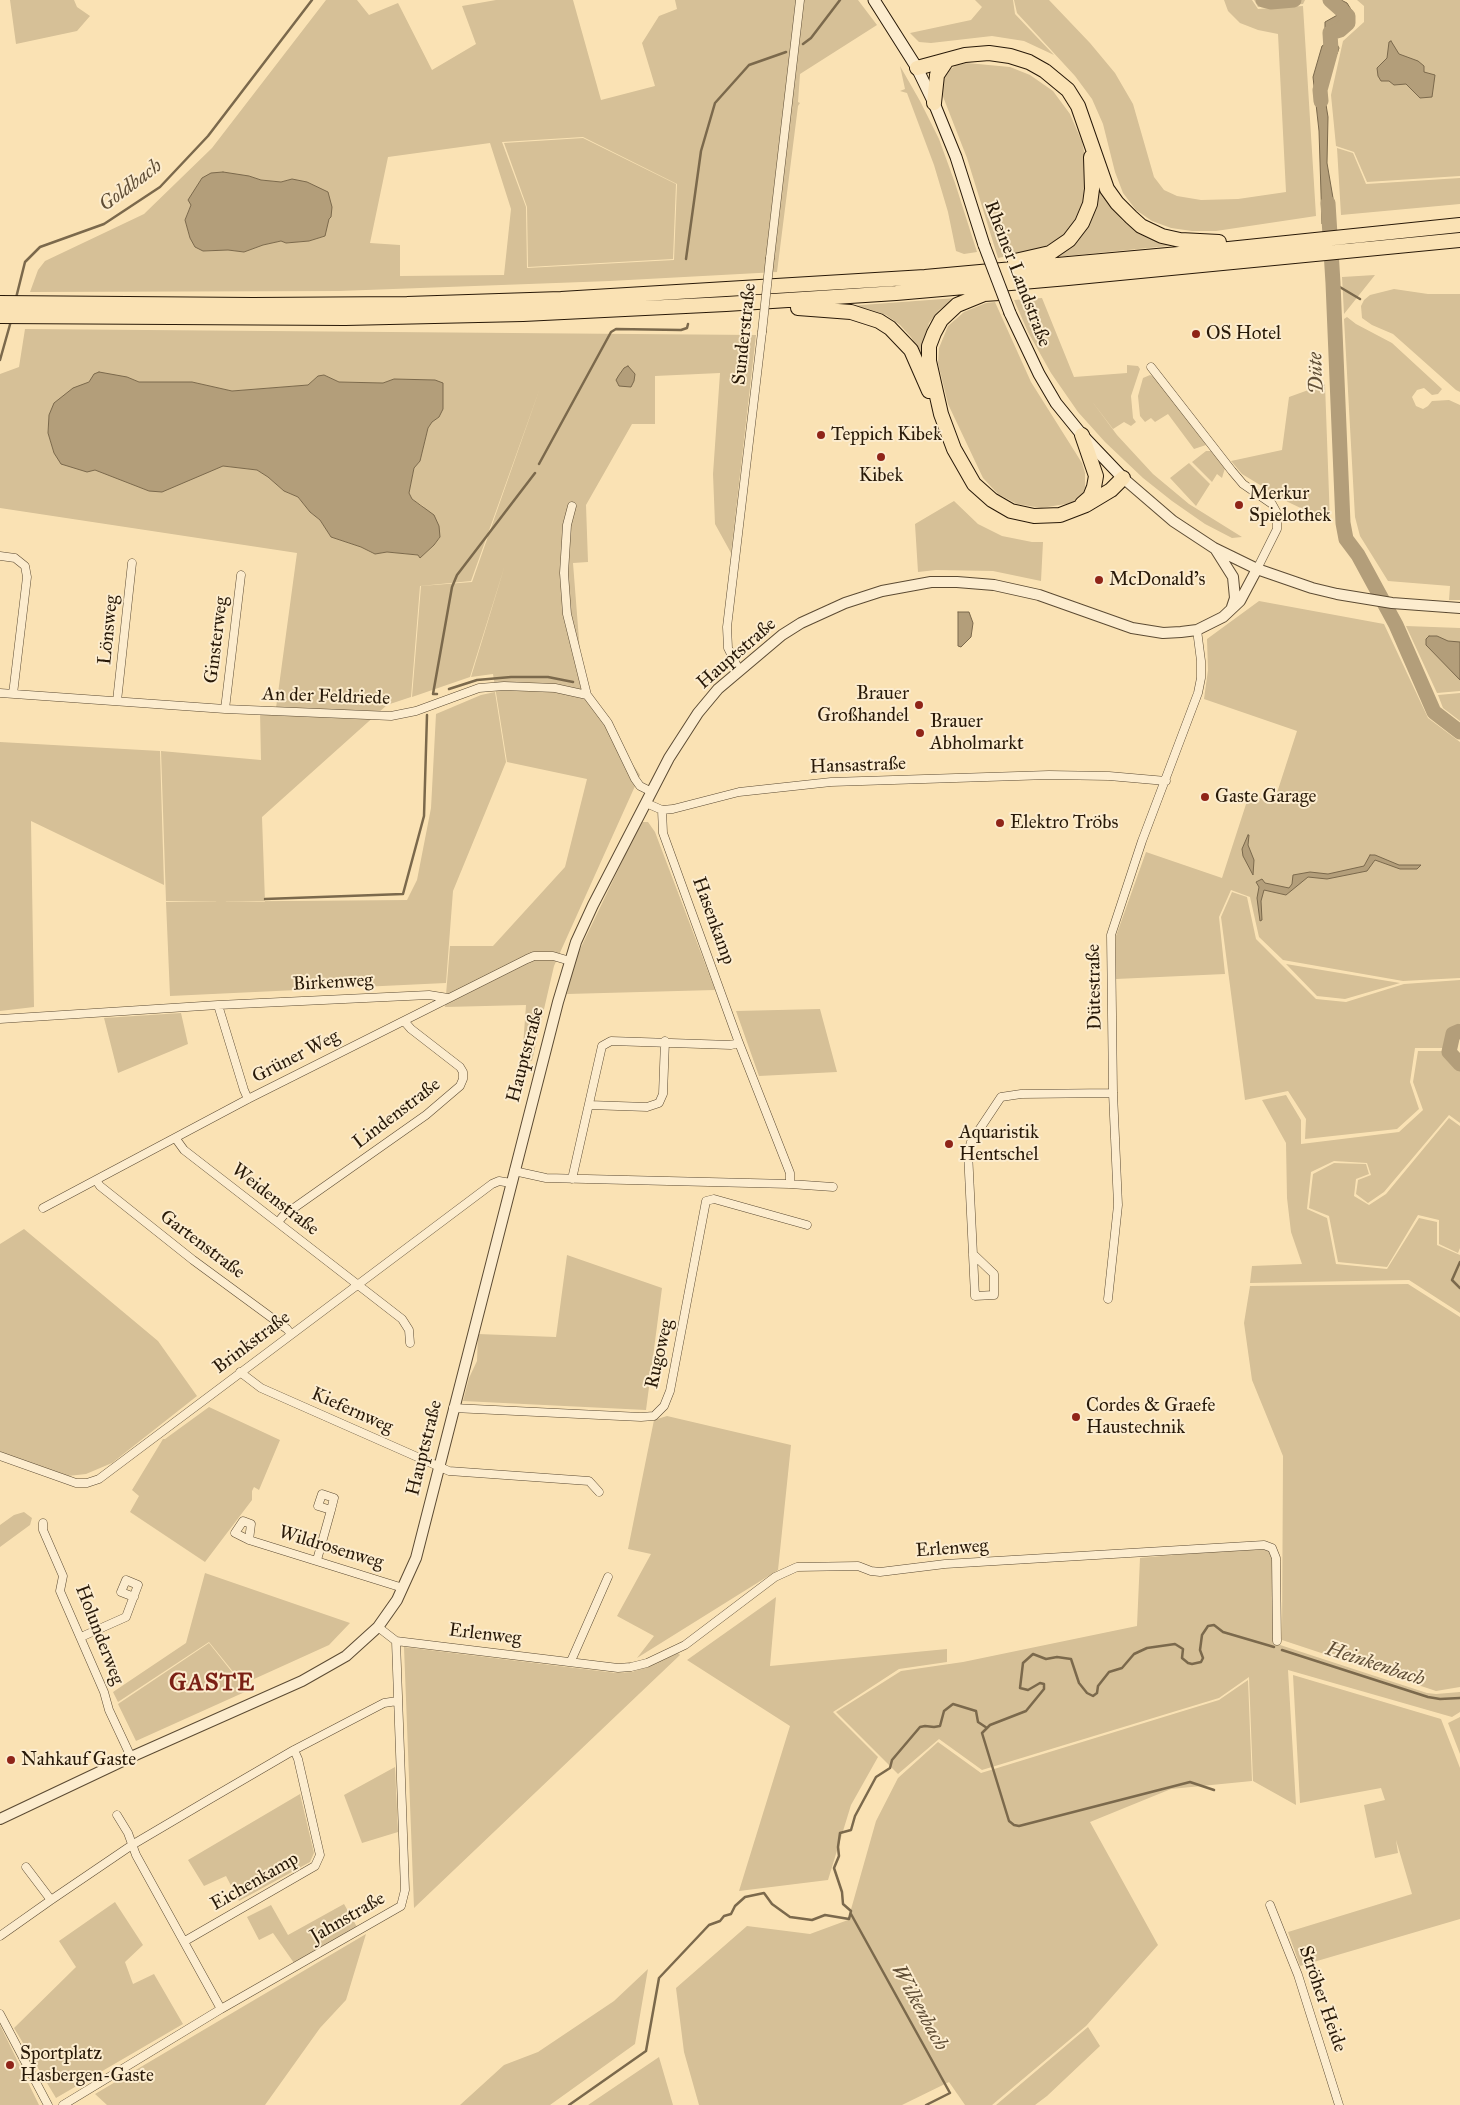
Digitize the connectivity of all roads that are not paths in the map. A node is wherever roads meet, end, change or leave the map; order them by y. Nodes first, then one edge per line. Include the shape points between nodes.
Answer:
1 (800, 0) edge
2 (874, 0) edge
3 (947, 60) junction
4 (917, 68) junction
5 (934, 102) junction
6 (1089, 136) junction
7 (1460, 226) edge
8 (1460, 240) edge
9 (1256, 247) junction
10 (925, 277) junction
11 (1068, 278) junction
12 (726, 304) junction
13 (2, 310) edge
14 (1151, 367) dead end
15 (941, 414) junction
16 (1082, 435) junction
17 (1123, 478) junction
18 (572, 506) dead end
19 (1060, 515) junction
20 (1214, 548) junction
21 (0, 556) edge
22 (132, 564) dead end
23 (1257, 569) junction
24 (241, 574) dead end
25 (1460, 608) edge
26 (1223, 617) junction
27 (1197, 630) junction
28 (739, 670) junction
29 (0, 693) edge
30 (13, 694) junction
31 (587, 695) junction
32 (117, 701) junction
33 (225, 709) junction
34 (1166, 781) junction
35 (652, 792) junction
36 (646, 803) junction
37 (662, 810) junction
38 (570, 961) junction
39 (448, 998) junction
40 (218, 1005) junction
41 (0, 1019) edge
42 (404, 1021) junction
43 (665, 1041) junction
44 (740, 1043) junction
45 (1113, 1093) junction
46 (248, 1100) junction
47 (589, 1105) junction
48 (176, 1138) junction
49 (514, 1171) junction
50 (572, 1179) junction
51 (96, 1180) junction
52 (511, 1183) junction
53 (790, 1184) junction
54 (833, 1186) dead end
55 (43, 1208) dead end
56 (278, 1222) junction
57 (807, 1225) dead end
58 (973, 1254) junction
59 (356, 1284) junction
60 (1108, 1299) dead end
61 (291, 1334) junction
62 (410, 1343) dead end
63 (240, 1372) junction
64 (453, 1408) junction
65 (0, 1456) edge
66 (439, 1467) junction
67 (599, 1492) dead end
68 (331, 1510) dead end
69 (42, 1523) dead end
70 (249, 1540) dead end
71 (316, 1560) junction
72 (608, 1577) dead end
73 (403, 1588) junction
74 (134, 1597) dead end
75 (378, 1627) junction
76 (81, 1637) junction
77 (396, 1641) junction
78 (1277, 1641) dead end
79 (571, 1661) junction
80 (397, 1700) junction
81 (294, 1750) junction
82 (131, 1757) junction
83 (117, 1814) dead end
84 (0, 1819) edge
85 (132, 1845) junction
86 (26, 1867) dead end
87 (51, 1900) junction
88 (1270, 1905) dead end
89 (0, 1936) edge
90 (185, 1941) junction
91 (221, 2009) junction
92 (0, 2014) edge
93 (48, 2105) edge
94 (63, 2105) edge
95 (1339, 2105) edge

1 - 28 street, Sunderstraße, bridge via 727,627 728,648
2 - 4 main road, Rheiner Landstraße
3 - 4 highway
3 - 5 highway via 937,75
3 - 6 highway via 989,53 1029,62 1046,71 1068,90
4 - 5 main road, Rheiner Landstraße
5 - 16 main road, Rheiner Landstraße, bridge via 1010,313 1046,388
6 - 9 highway via 1107,189 1141,226 1180,240 1203,243 1239,241
6 - 10 highway via 1090,204 1082,223 1069,240 1050,253 1025,260 949,268
7 - 9 highway
8 - 11 highway
9 - 10 highway
10 - 13 highway via 561,299 408,304 27,303
11 - 12 highway
11 - 15 highway via 1062,286 984,294 965,300 948,312 929,346
12 - 13 highway via 402,317 24,317
12 - 15 highway via 743,311 811,307 834,309 879,321 911,350
14 - 23 street via 1243,484 1272,504 1277,513 1277,529
15 - 19 highway via 954,449 974,484 992,500 1011,510 1034,516
16 - 17 main road, Rheiner Landstraße
16 - 19 highway via 1096,476 1094,487 1084,503
17 - 19 highway via 1094,500
17 - 20 street, Rheiner Landstraße via 1173,521
18 - 31 street via 564,573 567,614
20 - 23 street, Rheiner Landstraße
20 - 26 street via 1233,577 1235,588 1232,608
21 - 30 street via 15,558 25,566 27,577
22 - 32 street, Lönsweg
23 - 25 street, Rheiner Landstraße via 1312,588 1371,600
23 - 26 street, Hauptstraße via 1240,601
24 - 33 street, Ginsterweg
26 - 27 street, Hauptstraße
27 - 28 street, Hauptstraße via 1163,633 1140,630 1063,602 1018,590 932,582 882,591 824,612 782,635
27 - 34 street, Dütestraße via 1201,661 1198,693
28 - 35 street, Hauptstraße via 698,713
29 - 30 street, An der Feldriede
30 - 32 street, An der Feldriede
31 - 33 street, An der Feldriede via 555,688 479,688 416,711 391,716
31 - 35 street via 608,723 640,786
32 - 33 street, An der Feldriede
34 - 37 street, Hansastraße via 1049,775 831,782 758,789
34 - 45 street, Dütestraße via 1111,935
35 - 36 street, Hauptstraße
36 - 37 street
36 - 38 street, Hauptstraße via 593,906
37 - 44 street, Hasenkamp via 663,833
38 - 39 street, Grüner Weg via 553,956 534,956
38 - 49 street, Hauptstraße
39 - 40 street, Birkenweg via 429,995
39 - 42 street, Grüner Weg
40 - 41 street, Birkenweg
40 - 46 street
42 - 46 street, Grüner Weg
42 - 56 street, Lindenstraße via 460,1067 464,1079 460,1086 426,1115
43 - 44 street
43 - 47 street via 611,1041 602,1046
43 - 47 street via 663,1094 659,1103 647,1107
44 - 53 street, Hasenkamp via 790,1174
45 - 58 street via 1001,1097 971,1142 968,1152
45 - 60 street, Dütestraße via 1118,1205
46 - 48 street, Grüner Weg
47 - 50 street
48 - 51 street, Grüner Weg
48 - 56 street, Weidenstraße via 184,1150
49 - 50 street via 546,1178
49 - 52 street, Hauptstraße
50 - 53 street
51 - 55 street, Grüner Weg
51 - 61 street, Gartenstraße via 146,1223
52 - 59 street, Brinkstraße via 499,1181 492,1184
52 - 64 street, Hauptstraße
53 - 54 street
56 - 59 street, Weidenstraße
57 - 64 street, Rugoweg via 714,1199 706,1201 670,1390 664,1406 654,1416
58 - 58 street via 975,1296 994,1295 994,1274
59 - 61 street, Brinkstraße
59 - 62 street, Weidenstraße via 402,1319
61 - 63 street, Brinkstraße
63 - 65 street, Brinkstraße via 99,1479 87,1484
63 - 66 street, Kiefernweg via 261,1388
64 - 66 street, Hauptstraße
66 - 67 street, Kiefernweg via 456,1472 588,1480
66 - 73 street, Hauptstraße via 416,1558
68 - 71 street
69 - 76 street, Holunderweg via 63,1576 60,1591
70 - 71 street, Wildrosenweg
71 - 73 street, Wildrosenweg
72 - 79 street
73 - 75 street, Hauptstraße
74 - 76 street via 126,1617
75 - 77 street
75 - 82 street, Hauptstraße via 346,1656 302,1681
76 - 82 street, Holunderweg
77 - 79 street, Erlenweg
77 - 80 street, Jahnstraße
78 - 79 street, Erlenweg via 1276,1558 1272,1548 1256,1545 945,1564 880,1572 858,1566 797,1567 775,1577 685,1645 647,1663 618,1668
80 - 81 street via 384,1703
80 - 91 street, Jahnstraße via 405,1890 401,1906
81 - 85 street
81 - 90 street, Eichenkamp via 320,1856 315,1866
82 - 84 street, Hauptstraße
83 - 85 street
85 - 87 street
85 - 90 street
86 - 87 street
87 - 89 street
88 - 95 street, Ströher Heide via 1298,1975
90 - 91 street
91 - 94 street, Jahnstraße
92 - 93 street

